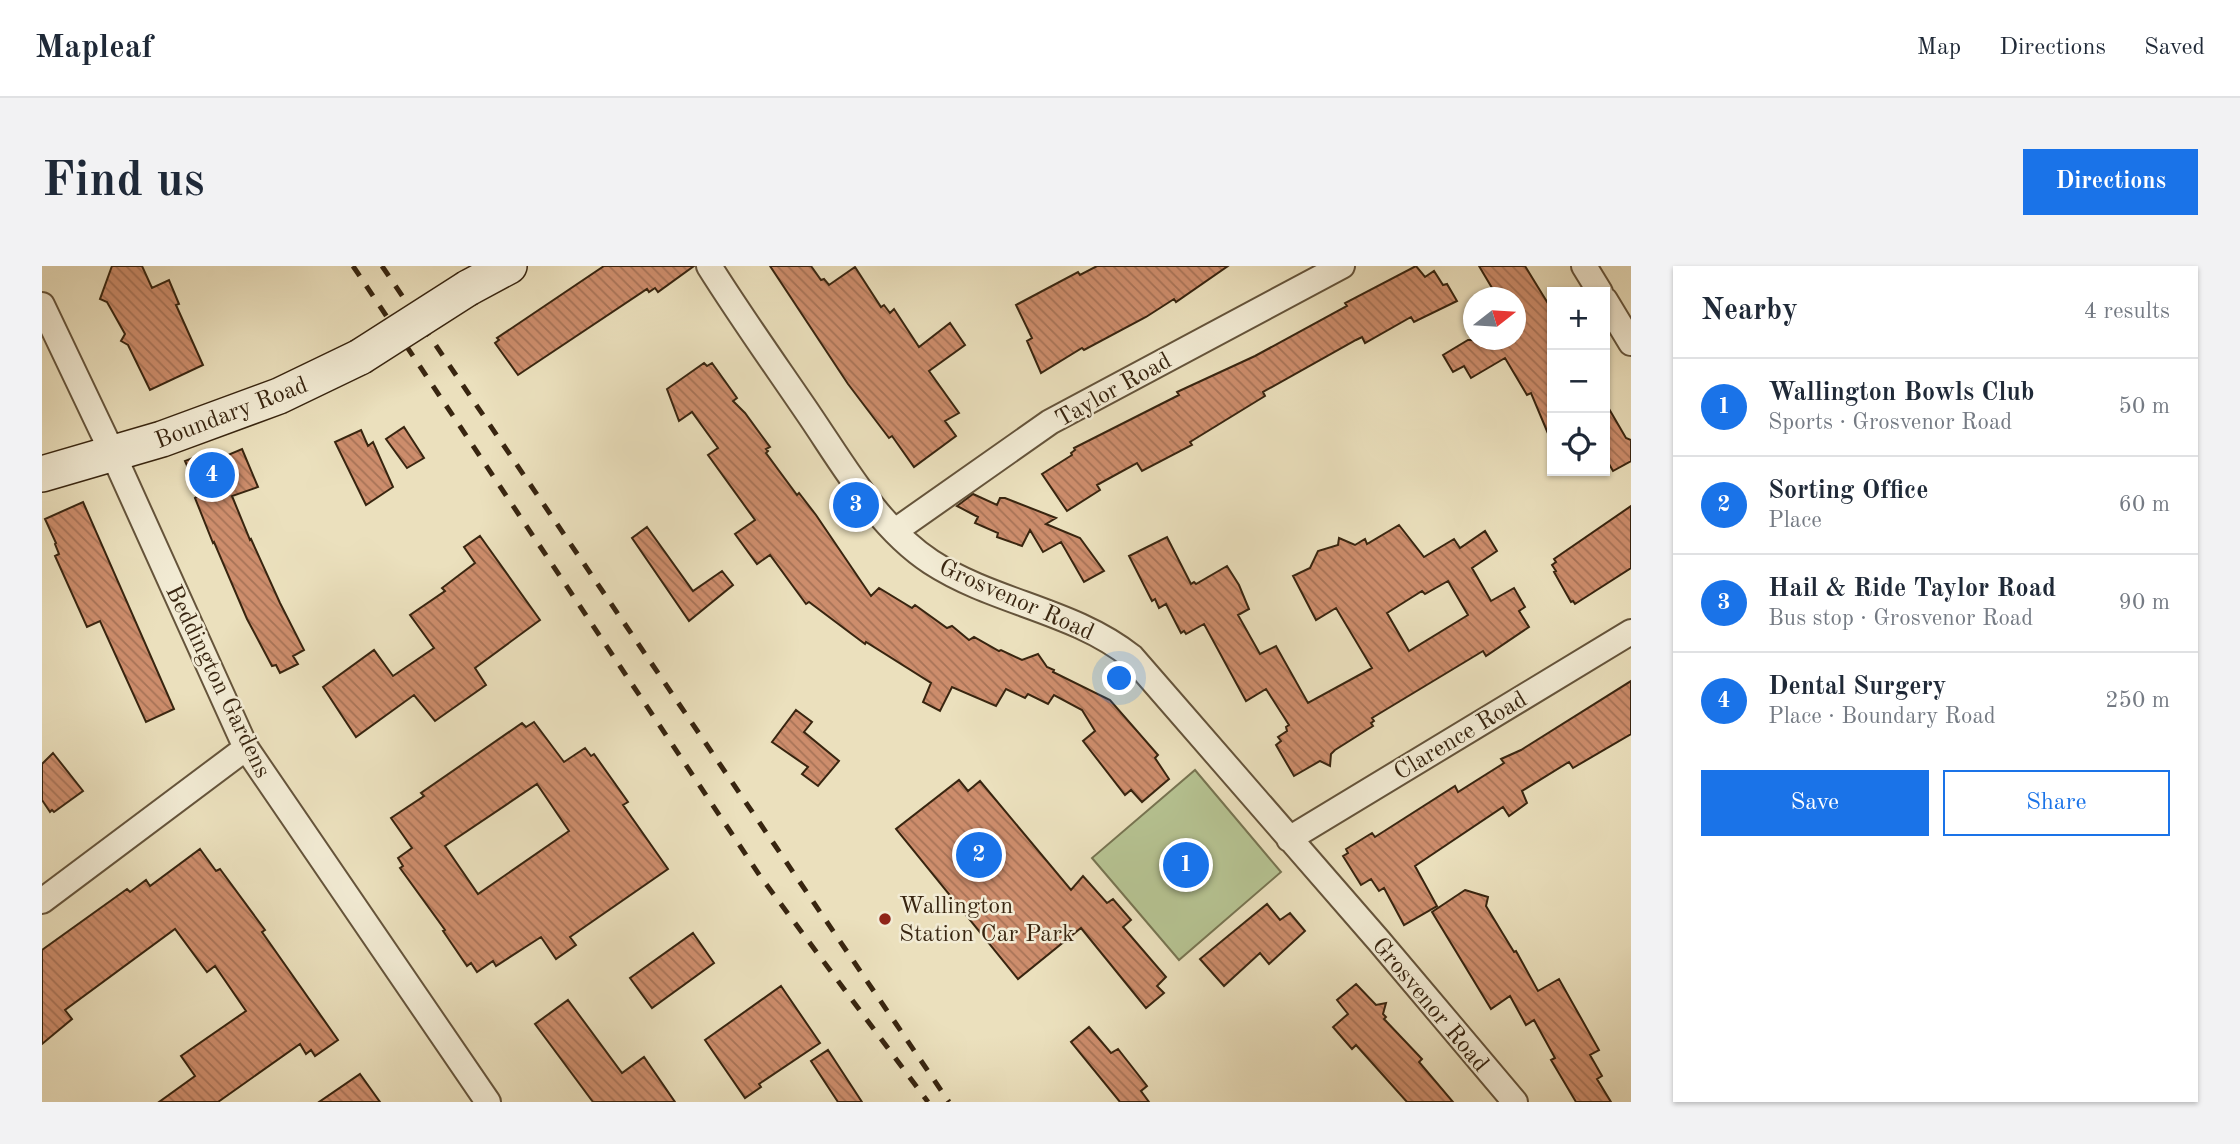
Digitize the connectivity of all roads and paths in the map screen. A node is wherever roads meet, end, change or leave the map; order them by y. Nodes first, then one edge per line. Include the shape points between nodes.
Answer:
1 (509, 266) edge
2 (709, 266) edge
3 (1342, 266) edge
4 (1584, 266) edge
5 (1597, 287) edge
6 (42, 305) edge
7 (1610, 308) edge
8 (1631, 343) edge
9 (113, 454) junction
10 (42, 474) edge
11 (895, 531) junction
12 (1631, 632) edge
13 (246, 748) junction
14 (1289, 839) junction
15 (42, 901) edge
16 (488, 1102) edge
17 (1515, 1102) edge

1 - 9 main road, Boundary Road, bridge via 360,357 279,396
2 - 11 street, Grosvenor Road via 838,456
3 - 11 street, Taylor Road via 1050,422
4 - 5 street
6 - 9 street, Beddington Gardens
7 - 8 street
9 - 10 main road, Boundary Road
9 - 13 street, Beddington Gardens
11 - 14 street, Grosvenor Road via 916,552 956,576 1116,644 1153,679
12 - 14 street, Clarence Road
13 - 15 street
13 - 16 street, Beddington Gardens
14 - 17 street, Grosvenor Road

